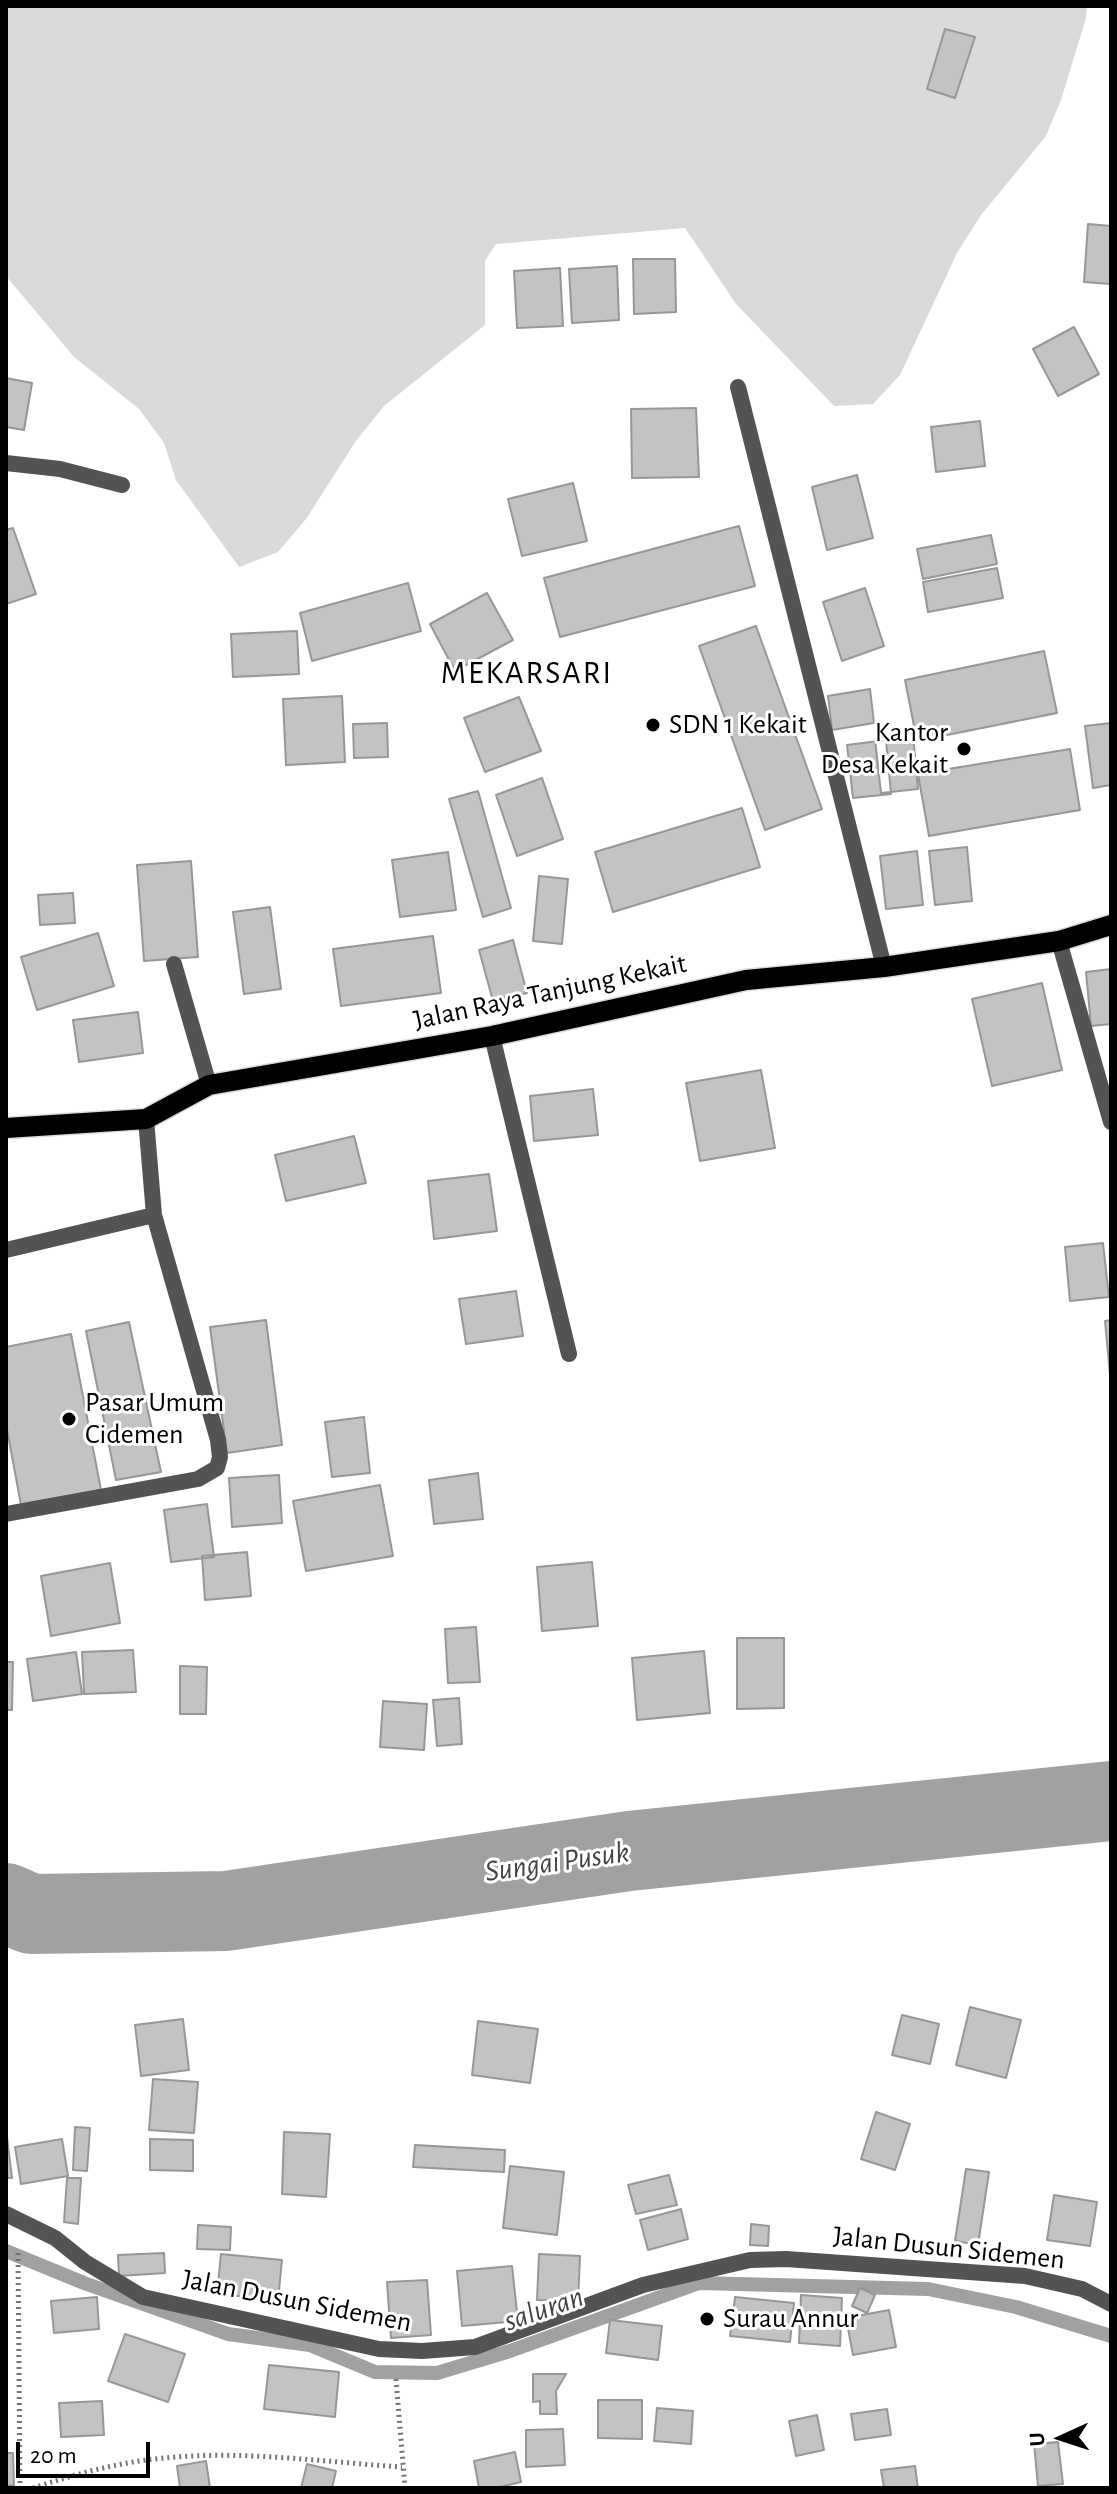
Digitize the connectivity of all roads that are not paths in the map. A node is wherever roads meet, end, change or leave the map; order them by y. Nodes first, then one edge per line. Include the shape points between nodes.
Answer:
1 (738, 387) dead end
2 (6, 463) edge
3 (122, 485) dead end
4 (1111, 925) edge
5 (1059, 941) junction
6 (174, 964) dead end
7 (884, 967) junction
8 (492, 1036) junction
9 (209, 1085) junction
10 (146, 1119) junction
11 (1111, 1122) edge
12 (6, 1128) edge
13 (154, 1215) junction
14 (6, 1250) edge
15 (569, 1354) dead end
16 (6, 1514) edge
17 (6, 2214) edge
18 (1111, 2304) edge

1 - 7 street
2 - 3 street via 60,469
4 - 5 main road, Jalan Raya Tanjung Kekait
5 - 7 main road, Jalan Raya Tanjung Kekait
5 - 11 street
6 - 9 street
7 - 8 main road, Jalan Raya Tanjung Kekait via 746,980
8 - 9 main road, Jalan Raya Tanjung Kekait
8 - 15 street
9 - 10 main road, Jalan Raya Tanjung Kekait
10 - 12 main road, Jalan Raya Tanjung Kekait
10 - 13 street
13 - 14 street
13 - 16 street via 218,1440 217,1468 198,1479
17 - 18 street, Jalan Dusun Sidemen via 55,2238 143,2297 379,2349 475,2347 643,2285 750,2260 1025,2276 1082,2289

